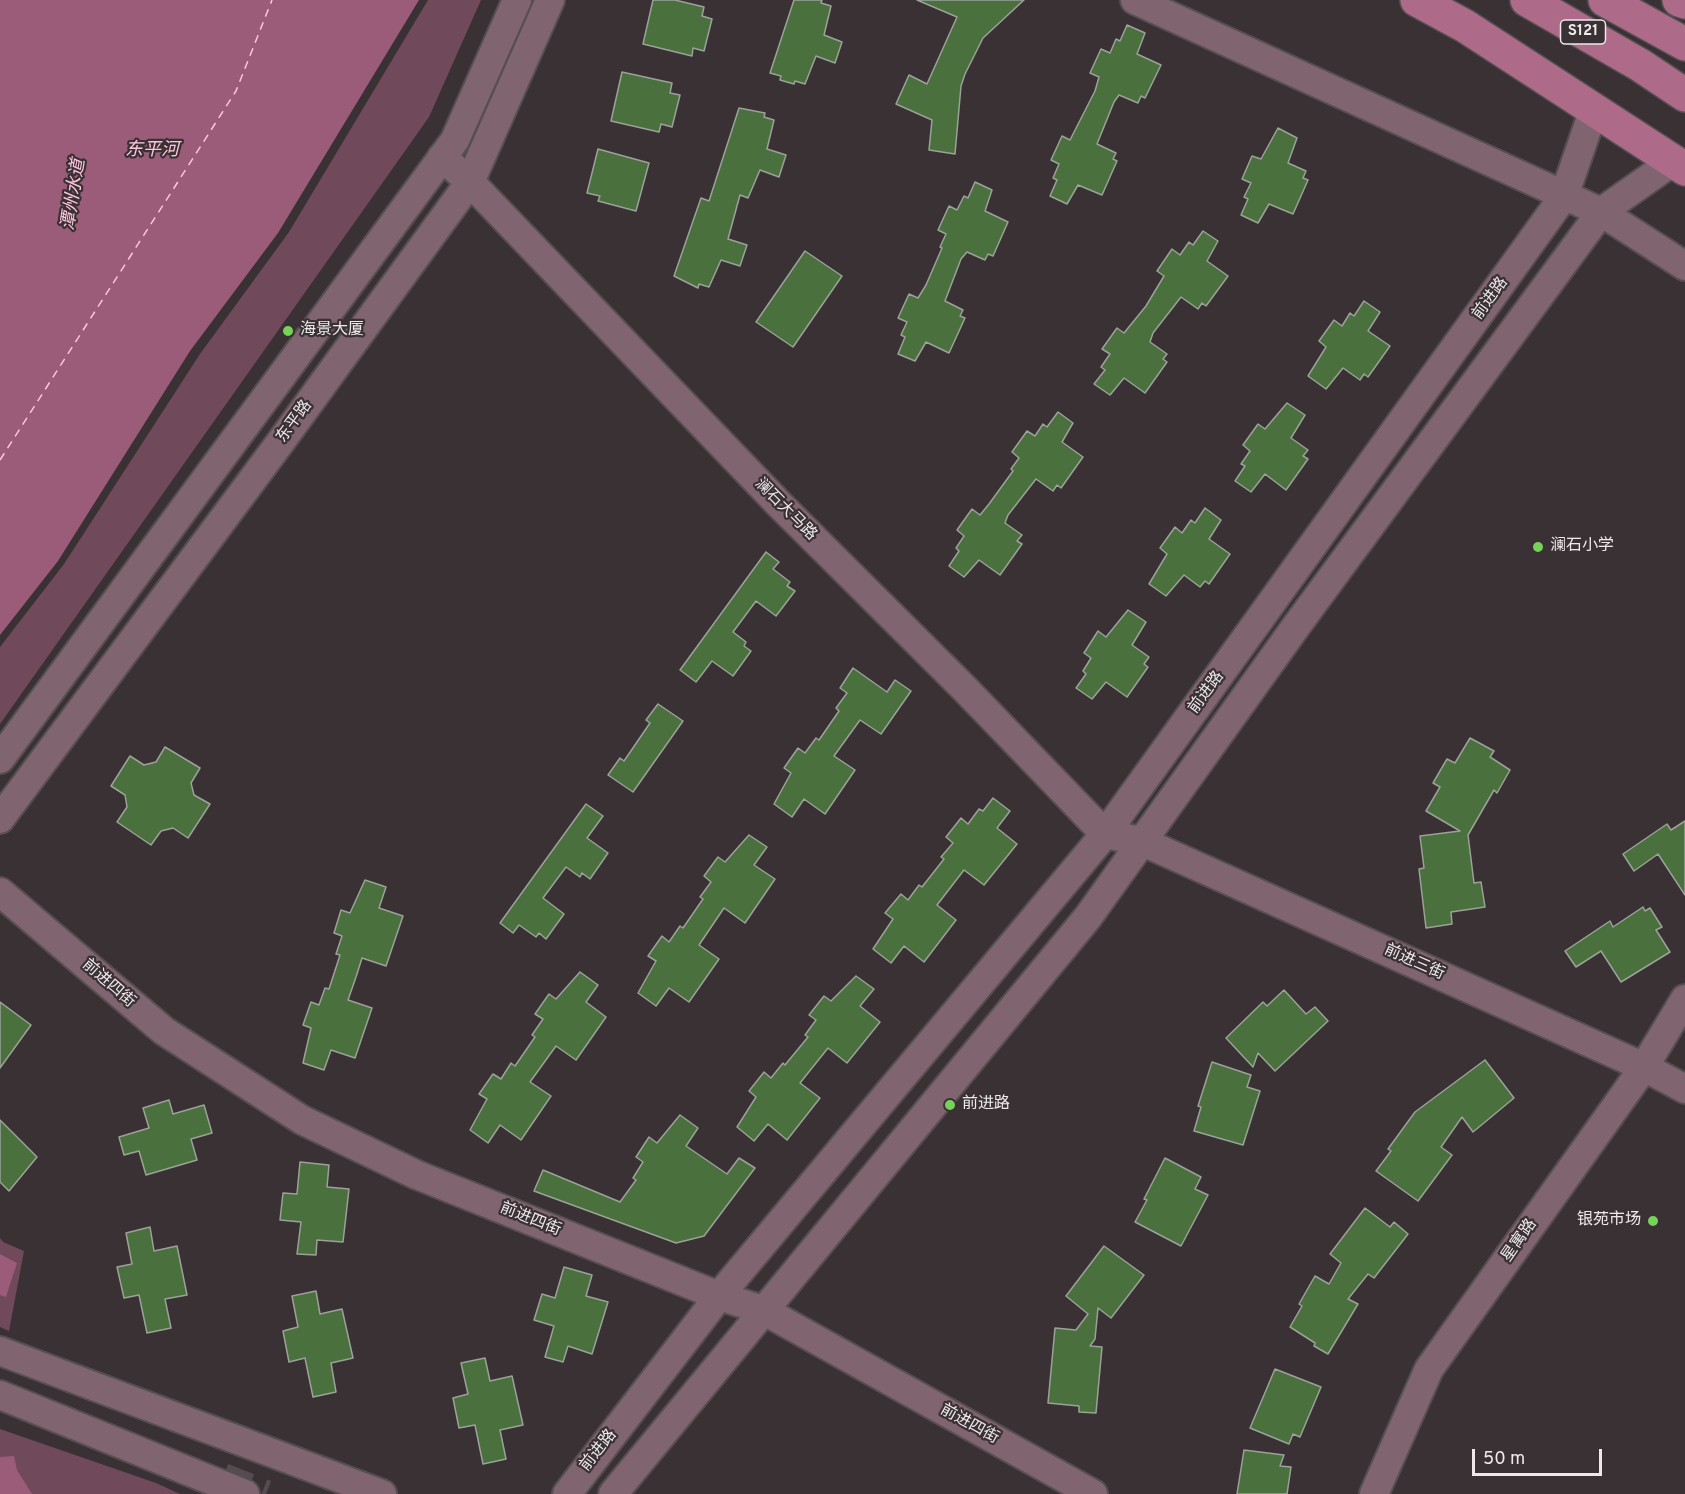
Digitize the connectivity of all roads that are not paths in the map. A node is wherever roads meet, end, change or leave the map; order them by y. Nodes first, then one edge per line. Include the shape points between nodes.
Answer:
1 (517, 0) edge
2 (550, 0) edge
3 (1134, 0) edge
4 (1417, 0) edge
5 (1527, 0) edge
6 (1605, 0) edge
7 (1679, 0) edge
8 (1685, 2) edge
9 (1682, 41) edge
10 (1685, 95) edge
11 (1593, 112) junction
12 (442, 157) junction
13 (1678, 166) edge
14 (470, 182) junction
15 (1564, 196) junction
16 (1600, 212) junction
17 (1685, 266) edge
18 (0, 759) edge
19 (0, 819) edge
20 (1105, 834) junction
21 (1141, 841) junction
22 (0, 892) edge
23 (1685, 999) edge
24 (1644, 1067) junction
25 (1685, 1089) edge
26 (719, 1296) junction
27 (763, 1310) junction
28 (0, 1352) edge
29 (0, 1395) edge
30 (245, 1494) tunnel mouth
31 (382, 1494) edge
32 (567, 1494) edge
33 (613, 1494) edge
34 (1093, 1494) edge
35 (1374, 1494) edge

1 - 12 street via 455,140
2 - 14 street, 东平路
3 - 15 street
4 - 11 highway via 1465,26
5 - 10 highway, S121 via 1640,64
6 - 9 highway, S121
7 - 8 highway
11 - 13 highway
11 - 15 street, 前进路
12 - 14 street, 澜石大马路
12 - 18 street
13 - 16 street, 前进路
14 - 19 street, 东平路
14 - 20 street, 澜石大马路 via 779,504 965,688
15 - 16 street
15 - 20 street, 前进路
16 - 17 street
16 - 21 street, 前进路
20 - 21 street
20 - 26 street, 前进路
21 - 24 street, 前进三街
21 - 27 street, 前进路 via 1080,926
22 - 26 street, 前进四街 via 164,1031 302,1120 417,1175
23 - 24 street, 星寓路
24 - 25 street, 前进三街
24 - 35 street, 星寓路 via 1429,1369
26 - 27 street, 前进四街
26 - 32 street, 前进路
27 - 33 street, 前进路
27 - 34 street, 前进四街
28 - 31 street
29 - 30 street

